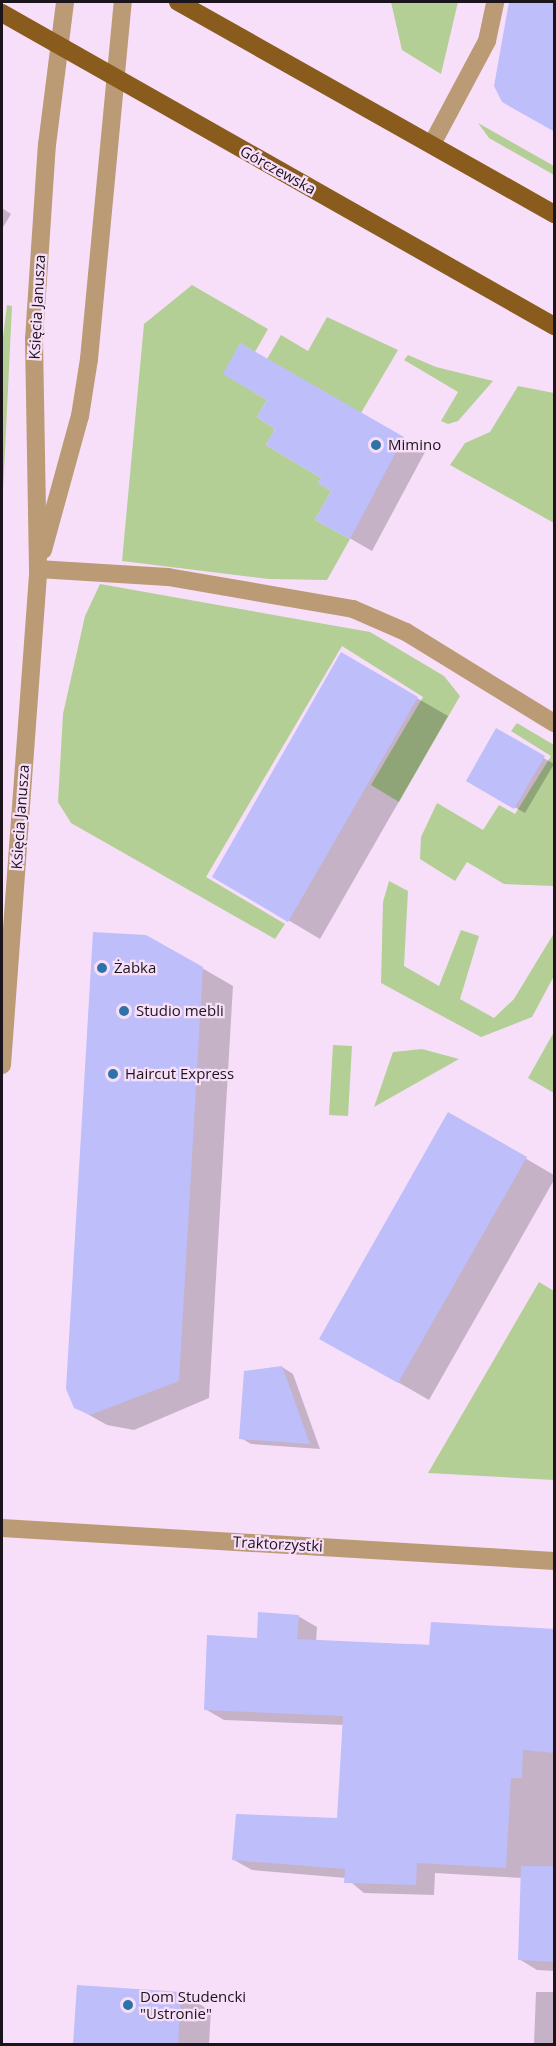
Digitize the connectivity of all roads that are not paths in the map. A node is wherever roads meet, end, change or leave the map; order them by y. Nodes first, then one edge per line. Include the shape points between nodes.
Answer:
1 (65, 2) edge
2 (123, 2) edge
3 (178, 2) edge
4 (495, 2) edge
5 (2, 14) edge
6 (59, 46) junction
7 (117, 79) junction
8 (432, 144) junction
9 (555, 214) edge
10 (555, 326) edge
11 (38, 569) junction
12 (555, 723) edge
13 (6, 947) edge
14 (2, 1065) edge
15 (2, 1528) edge
16 (555, 1561) edge

1 - 6 street, Księcia Janusza
2 - 7 street, Księcia Janusza
3 - 8 main road
4 - 8 street via 487,41
5 - 6 main road, Górczewska
6 - 7 main road, Górczewska
6 - 11 street, Księcia Janusza via 34,339
7 - 10 main road, Górczewska
7 - 11 street, Księcia Janusza via 80,416
8 - 9 main road
11 - 12 street via 168,577 353,609 384,620
11 - 13 street, Księcia Janusza
13 - 14 street, Księcia Janusza
15 - 16 street, Traktorzystki

